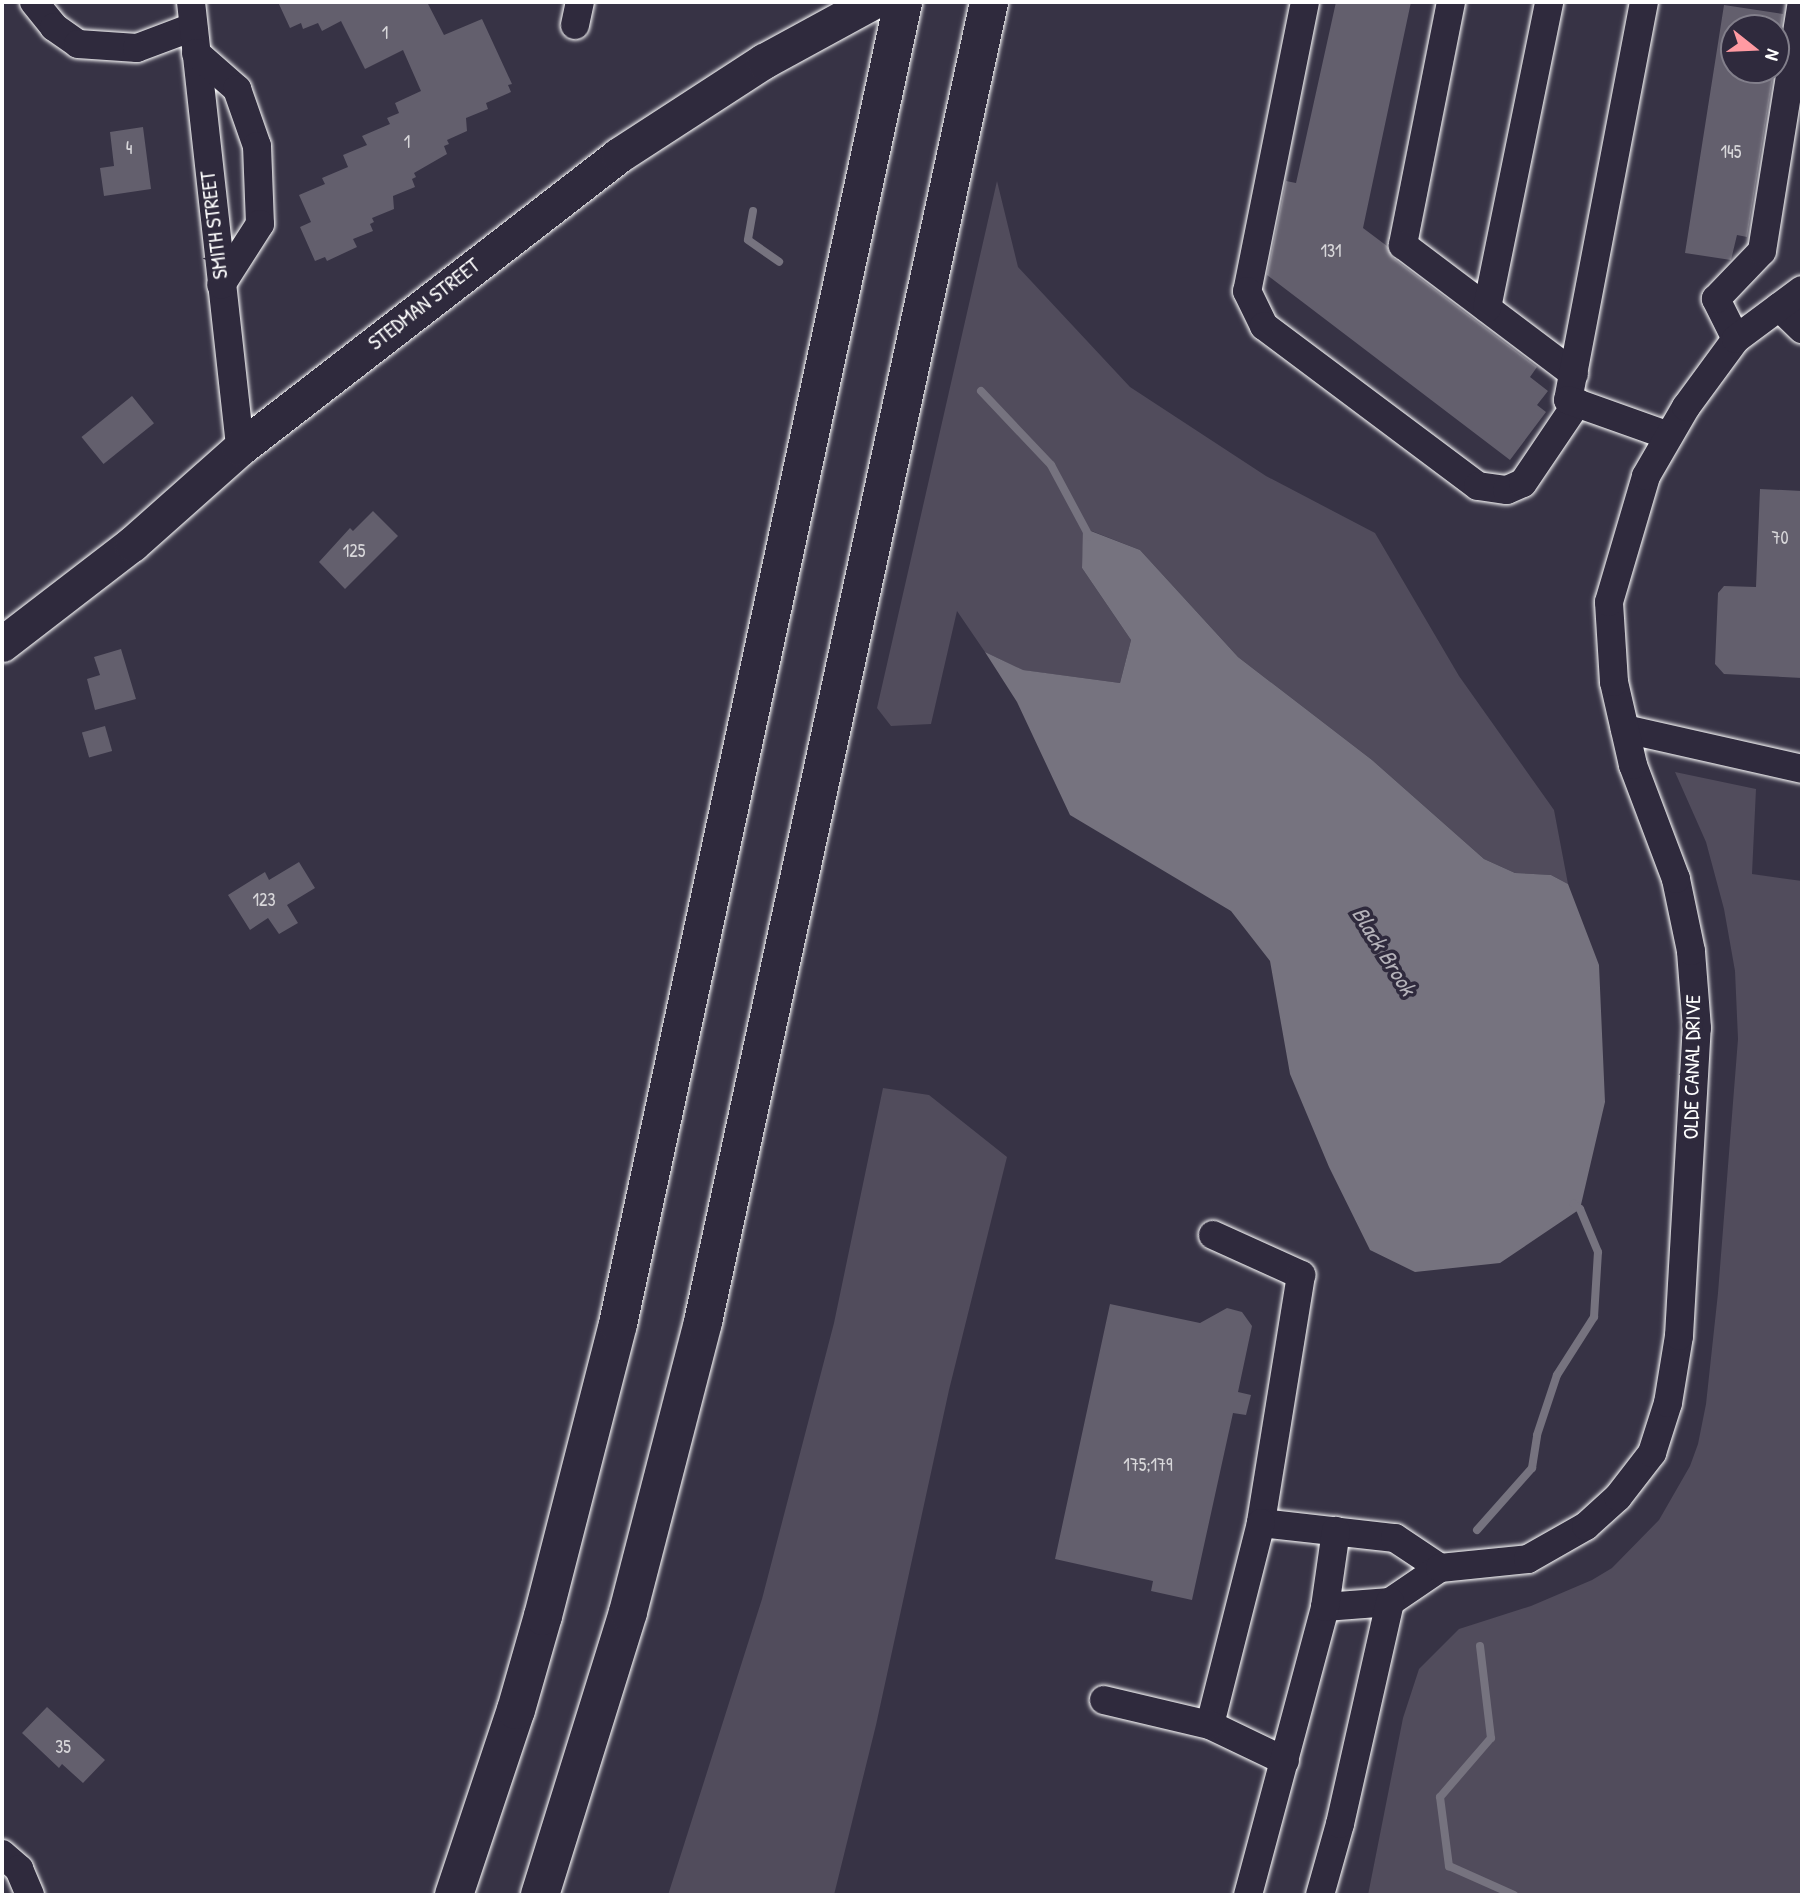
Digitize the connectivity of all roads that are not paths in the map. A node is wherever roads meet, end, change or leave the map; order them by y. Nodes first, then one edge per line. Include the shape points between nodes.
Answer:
1 (34, 2) edge
2 (872, 2) edge
3 (903, 2) edge
4 (989, 2) edge
5 (1305, 2) edge
6 (1451, 2) edge
7 (1549, 2) edge
8 (1644, 2) edge
9 (1802, 2) edge
10 (193, 27) edge
11 (221, 285) junction
12 (1802, 290) edge
13 (1779, 307) junction
14 (1487, 308) junction
15 (1802, 329) edge
16 (1736, 339) junction
17 (1573, 374) junction
18 (1577, 403) junction
19 (1669, 436) junction
20 (240, 448) junction
21 (2, 644) edge
22 (1625, 729) junction
23 (1802, 769) edge
24 (1213, 1235) dead end
25 (1261, 1523) junction
26 (1336, 1531) junction
27 (1440, 1568) junction
28 (1390, 1602) junction
29 (1325, 1607) junction
30 (1104, 1700) dead end
31 (1210, 1725) junction
32 (1285, 1761) junction
33 (2, 1854) edge
34 (30, 1895) edge
35 (454, 1895) edge
36 (540, 1895) edge
37 (1248, 1895) edge
38 (1320, 1895) edge

1 - 10 street via 54,27 78,44 137,48
2 - 20 main road, STEDMAN STREET via 716,89 619,155
3 - 35 highway via 618,1324 516,1710
4 - 36 highway via 703,1322 628,1612
5 - 18 street via 1247,291 1264,326 1478,486 1507,490 1523,483
6 - 14 street via 1403,245
7 - 14 street
8 - 17 street
9 - 16 street via 1762,251 1716,299
10 - 11 street, SMITH STREET
10 - 11 street via 237,89 257,146 260,224
11 - 20 street, SMITH STREET
12 - 13 street, OLDE CANAL DRIVE
13 - 15 street
13 - 16 street, OLDE CANAL DRIVE
14 - 17 street
16 - 19 street, OLDE CANAL DRIVE
17 - 18 street via 1568,400
18 - 19 street
19 - 22 street, OLDE CANAL DRIVE via 1646,476 1609,602 1614,682
20 - 21 main road, STEDMAN STREET via 132,544
22 - 23 street
22 - 27 street, OLDE CANAL DRIVE via 1633,765 1676,879 1692,951 1697,1028 1679,1336 1668,1403 1652,1453 1618,1497 1586,1526 1528,1559
24 - 25 street via 1301,1275
25 - 26 street
25 - 31 street
26 - 27 street via 1395,1538
26 - 29 street
27 - 28 street
28 - 29 street
28 - 38 street
29 - 32 street
30 - 31 street
31 - 32 street
32 - 37 street
33 - 34 street via 26,1879

